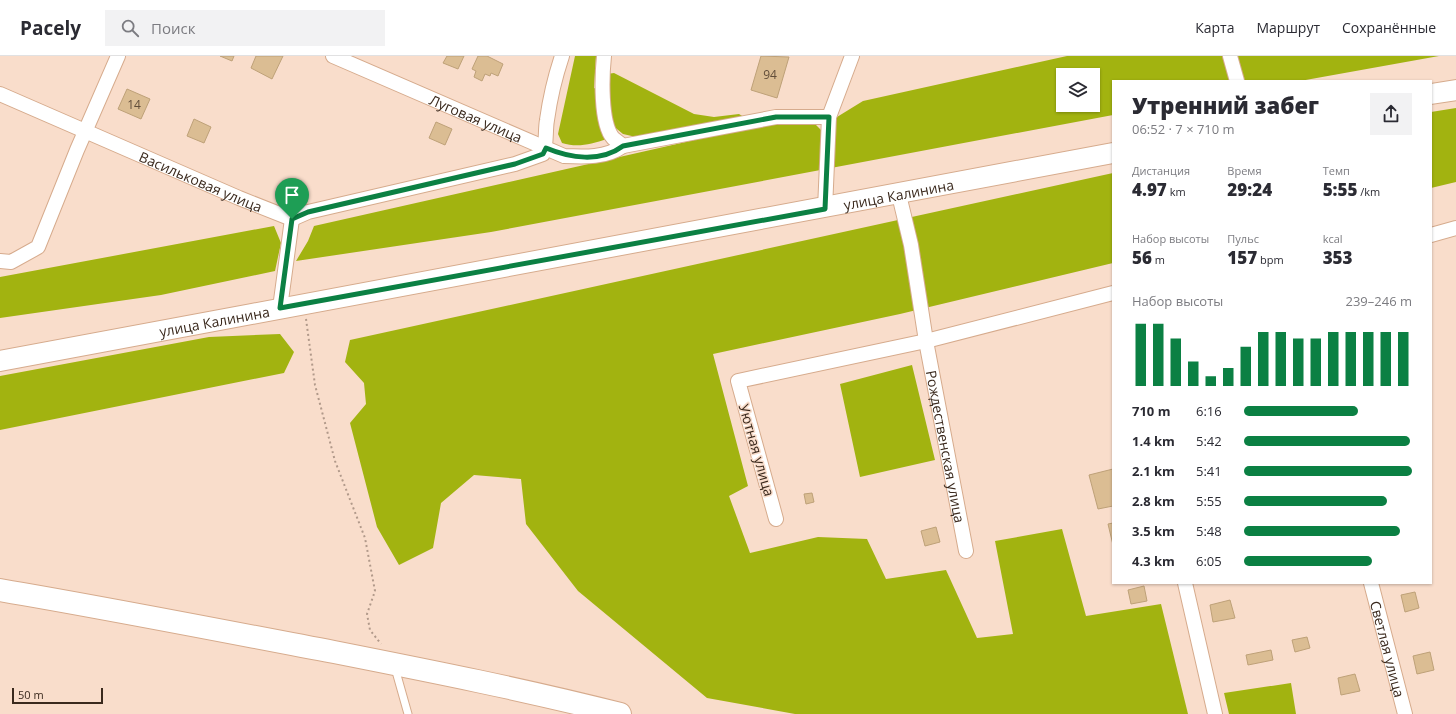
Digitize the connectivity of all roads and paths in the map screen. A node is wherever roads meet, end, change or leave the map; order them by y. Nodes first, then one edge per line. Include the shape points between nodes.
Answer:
1 (118, 56) edge
2 (333, 56) edge
3 (562, 56) edge
4 (604, 56) edge
5 (852, 56) edge
6 (1230, 56) edge
7 (1237, 80) edge
8 (1456, 90) edge
9 (0, 94) edge
10 (1432, 94) edge
11 (829, 117) junction
12 (85, 131) junction
13 (623, 146) junction
14 (546, 148) junction
15 (1112, 153) edge
16 (899, 195) junction
17 (825, 209) junction
18 (292, 219) junction
19 (1456, 228) edge
20 (1432, 235) edge
21 (0, 261) edge
22 (1112, 293) edge
23 (304, 304) junction
24 (280, 308) junction
25 (926, 341) junction
26 (0, 360) edge
27 (776, 519) dead end
28 (966, 551) dead end
29 (1185, 584) edge
30 (1371, 584) edge
31 (0, 590) edge
32 (394, 664) junction
33 (408, 714) edge
34 (620, 714) edge
35 (1215, 714) edge
36 (1405, 714) edge

1 - 12 street
2 - 14 street, Луговая улица
3 - 14 street via 551,91 545,133
4 - 13 street via 604,113 612,137
5 - 11 street
6 - 7 street
8 - 10 main road
9 - 12 street, Васильковая улица
11 - 13 street, Луговая улица via 776,117
11 - 17 street
12 - 18 street, Васильковая улица
12 - 21 street via 38,247 11,262
13 - 14 street, Луговая улица via 614,152 586,158 564,156
14 - 18 street via 543,154 515,164 308,212
15 - 16 main road, улица Калинина
16 - 17 main road, улица Калинина
16 - 25 street, Рождественская улица via 911,245
17 - 23 main road, улица Калинина
18 - 24 street
19 - 20 street
22 - 25 street
23 - 24 main road, улица Калинина
23 - 32 path via 315,385 335,461 365,538 374,592 367,614 370,630
24 - 26 main road, улица Калинина
25 - 27 street, Уютная улица via 738,381
25 - 28 street, Рождественская улица
29 - 35 street
30 - 36 street, Светлая улица
31 - 32 main road via 139,614
32 - 33 lane
32 - 34 main road

